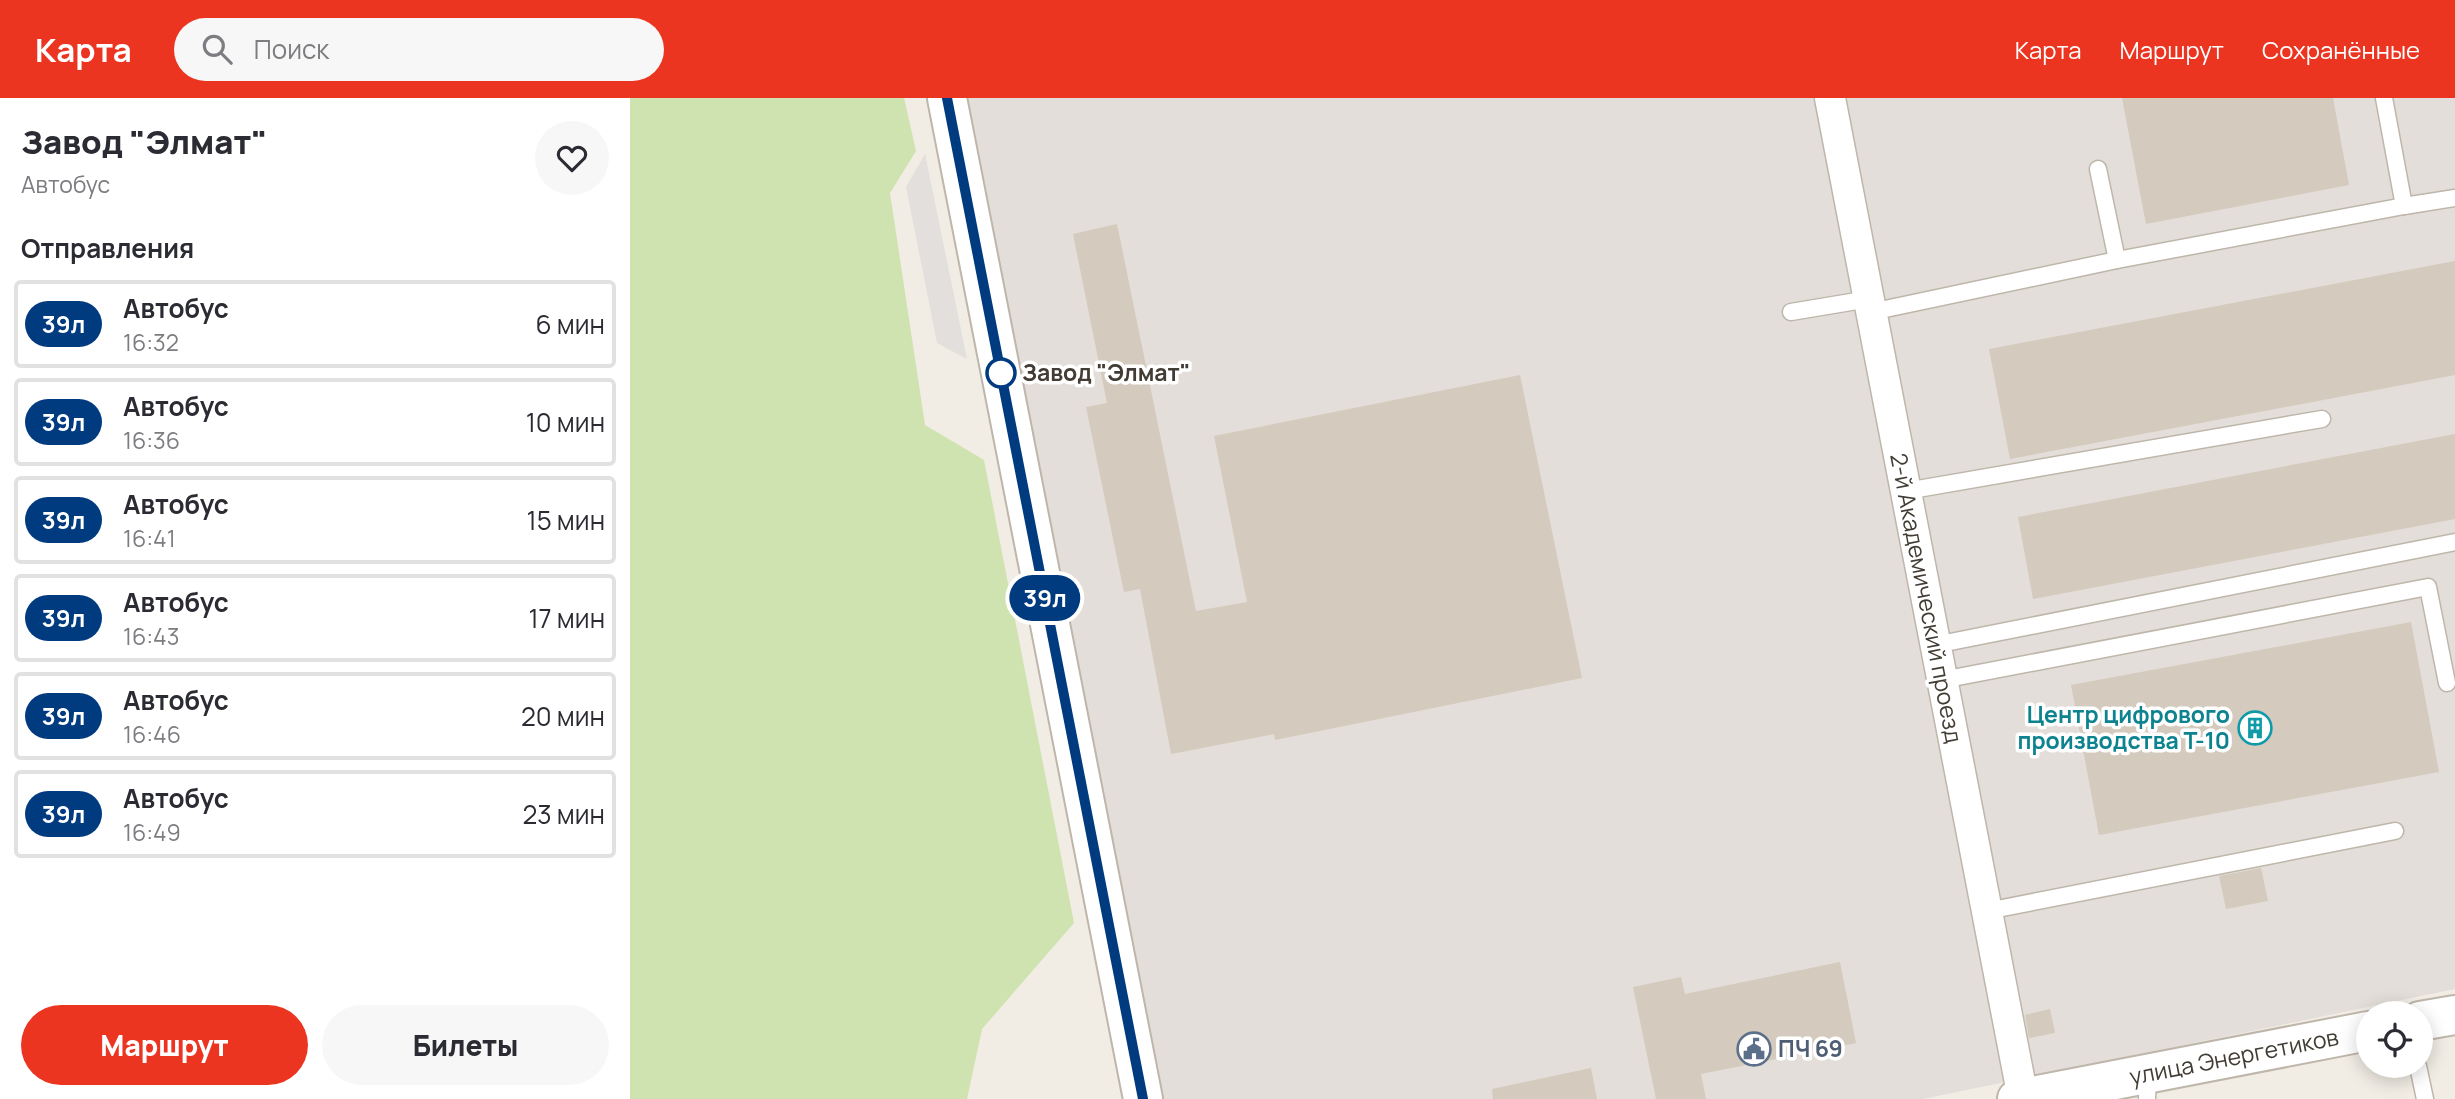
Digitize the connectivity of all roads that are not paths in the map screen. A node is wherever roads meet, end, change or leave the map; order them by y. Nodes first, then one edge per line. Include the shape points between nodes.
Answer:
1 (947, 98) edge
2 (1830, 98) edge
3 (2384, 98) edge
4 (2098, 169) dead end
5 (2455, 198) edge
6 (2404, 206) junction
7 (2117, 260) junction
8 (1870, 305) junction
9 (1791, 312) dead end
10 (2322, 419) dead end
11 (1906, 491) junction
12 (2455, 542) edge
13 (1936, 645) junction
14 (1942, 680) junction
15 (2446, 683) dead end
16 (2395, 831) dead end
17 (1987, 911) junction
18 (2455, 1015) edge
19 (2433, 1019) edge
20 (2356, 1034) edge
21 (2421, 1078) edge
22 (2148, 1086) edge
23 (2020, 1098) edge
24 (1143, 1099) edge
25 (2425, 1099) edge

1 - 24 street
2 - 8 street, 2-й Академический проезд
3 - 6 lane
4 - 7 lane
5 - 6 lane
6 - 7 lane
7 - 8 lane
8 - 9 lane
8 - 11 street, 2-й Академический проезд
10 - 11 lane
11 - 13 street, 2-й Академический проезд
12 - 13 lane
13 - 14 street, 2-й Академический проезд
14 - 15 lane via 2428,587
14 - 17 street, 2-й Академический проезд
16 - 17 lane
17 - 23 street, 2-й Академический проезд
18 - 19 street
20 - 22 street, улица Энергетиков
21 - 25 lane
22 - 23 street, улица Энергетиков

